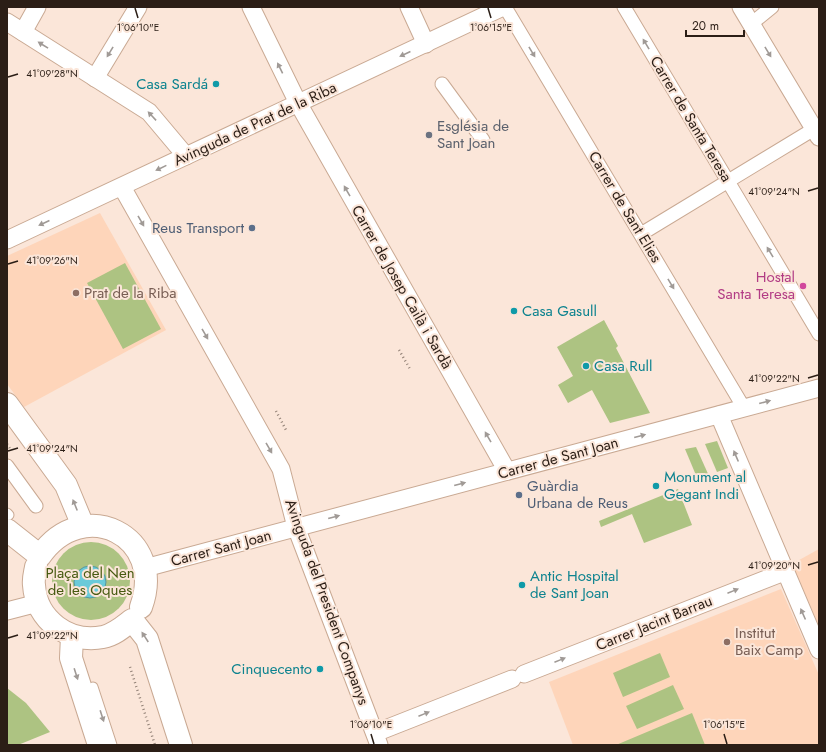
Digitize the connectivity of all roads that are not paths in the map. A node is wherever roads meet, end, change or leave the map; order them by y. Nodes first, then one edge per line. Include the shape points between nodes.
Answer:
1 (37, 7) edge
2 (138, 7) edge
3 (251, 7) edge
4 (409, 7) edge
5 (504, 7) edge
6 (624, 7) edge
7 (741, 7) edge
8 (772, 7) edge
9 (7, 22) edge
10 (751, 24) junction
11 (23, 32) junction
12 (426, 44) junction
13 (95, 78) junction
14 (442, 84) dead end
15 (298, 103) junction
16 (816, 133) edge
17 (482, 140) dead end
18 (186, 156) junction
19 (728, 181) junction
20 (122, 188) junction
21 (641, 234) junction
22 (7, 240) edge
23 (819, 334) edge
24 (819, 388) edge
25 (7, 404) edge
26 (744, 408) junction
27 (719, 415) junction
28 (7, 419) edge
29 (29, 451) dead end
30 (7, 466) edge
31 (507, 471) junction
32 (36, 506) dead end
33 (8, 520) edge
34 (83, 526) junction
35 (296, 527) junction
36 (38, 561) junction
37 (146, 568) junction
38 (784, 572) junction
39 (38, 603) junction
40 (7, 611) edge
41 (136, 614) junction
42 (72, 636) junction
43 (819, 650) edge
44 (92, 687) dead end
45 (377, 739) edge
46 (99, 745) edge
47 (112, 745) edge
48 (182, 745) edge

1 - 11 street
2 -> 13 street
15 -> 3 street, Carrer de Josep Cailà i Sardà
4 - 12 street
5 - 12 street, Avinguda de Prat de la Riba
5 -> 21 street, Carrer de Sant Elies
19 -> 6 street, Carrer de Santa Teresa
7 - 10 street
8 - 10 street
9 - 11 street
10 -> 16 street
13 -> 11 street
12 -> 15 street, Avinguda de Prat de la Riba
18 -> 13 street via 148,112
14 - 17 street
15 - 18 street, Avinguda de Prat de la Riba
31 -> 15 street, Carrer de Josep Cailà i Sardà
16 - 19 street
18 -> 20 street, Avinguda de Prat de la Riba
19 - 21 street
23 -> 19 street, Carrer de Santa Teresa
20 -> 22 street, Avinguda de Prat de la Riba
20 -> 35 street, Avinguda del President Companys via 281,469
21 -> 26 street, Carrer de Sant Elies
26 -> 24 street, Carrer de Sant Joan
34 -> 25 street via 66,484
26 - 27 street, Carrer de Sant Joan
31 -> 27 street, Carrer de Sant Joan
38 -> 27 street
28 - 29 lane
30 - 32 street
35 -> 31 street, Carrer de Sant Joan
33 - 36 street
34 - 36 street via 58,536 48,545
34 - 37 street via 99,526 122,535 139,552
35 - 37 street, Carrer Sant Joan
35 - 45 street, Avinguda del President Companys
36 - 39 street via 34,585
37 - 41 street via 146,595
43 -> 38 street
45 -> 38 street, Carrer Jacint Barrau via 518,676
39 - 40 street
39 - 42 street via 53,624
41 - 42 street via 119,631 104,637 88,639
48 -> 41 street via 147,639
42 -> 46 street via 70,658
44 -> 47 lane

